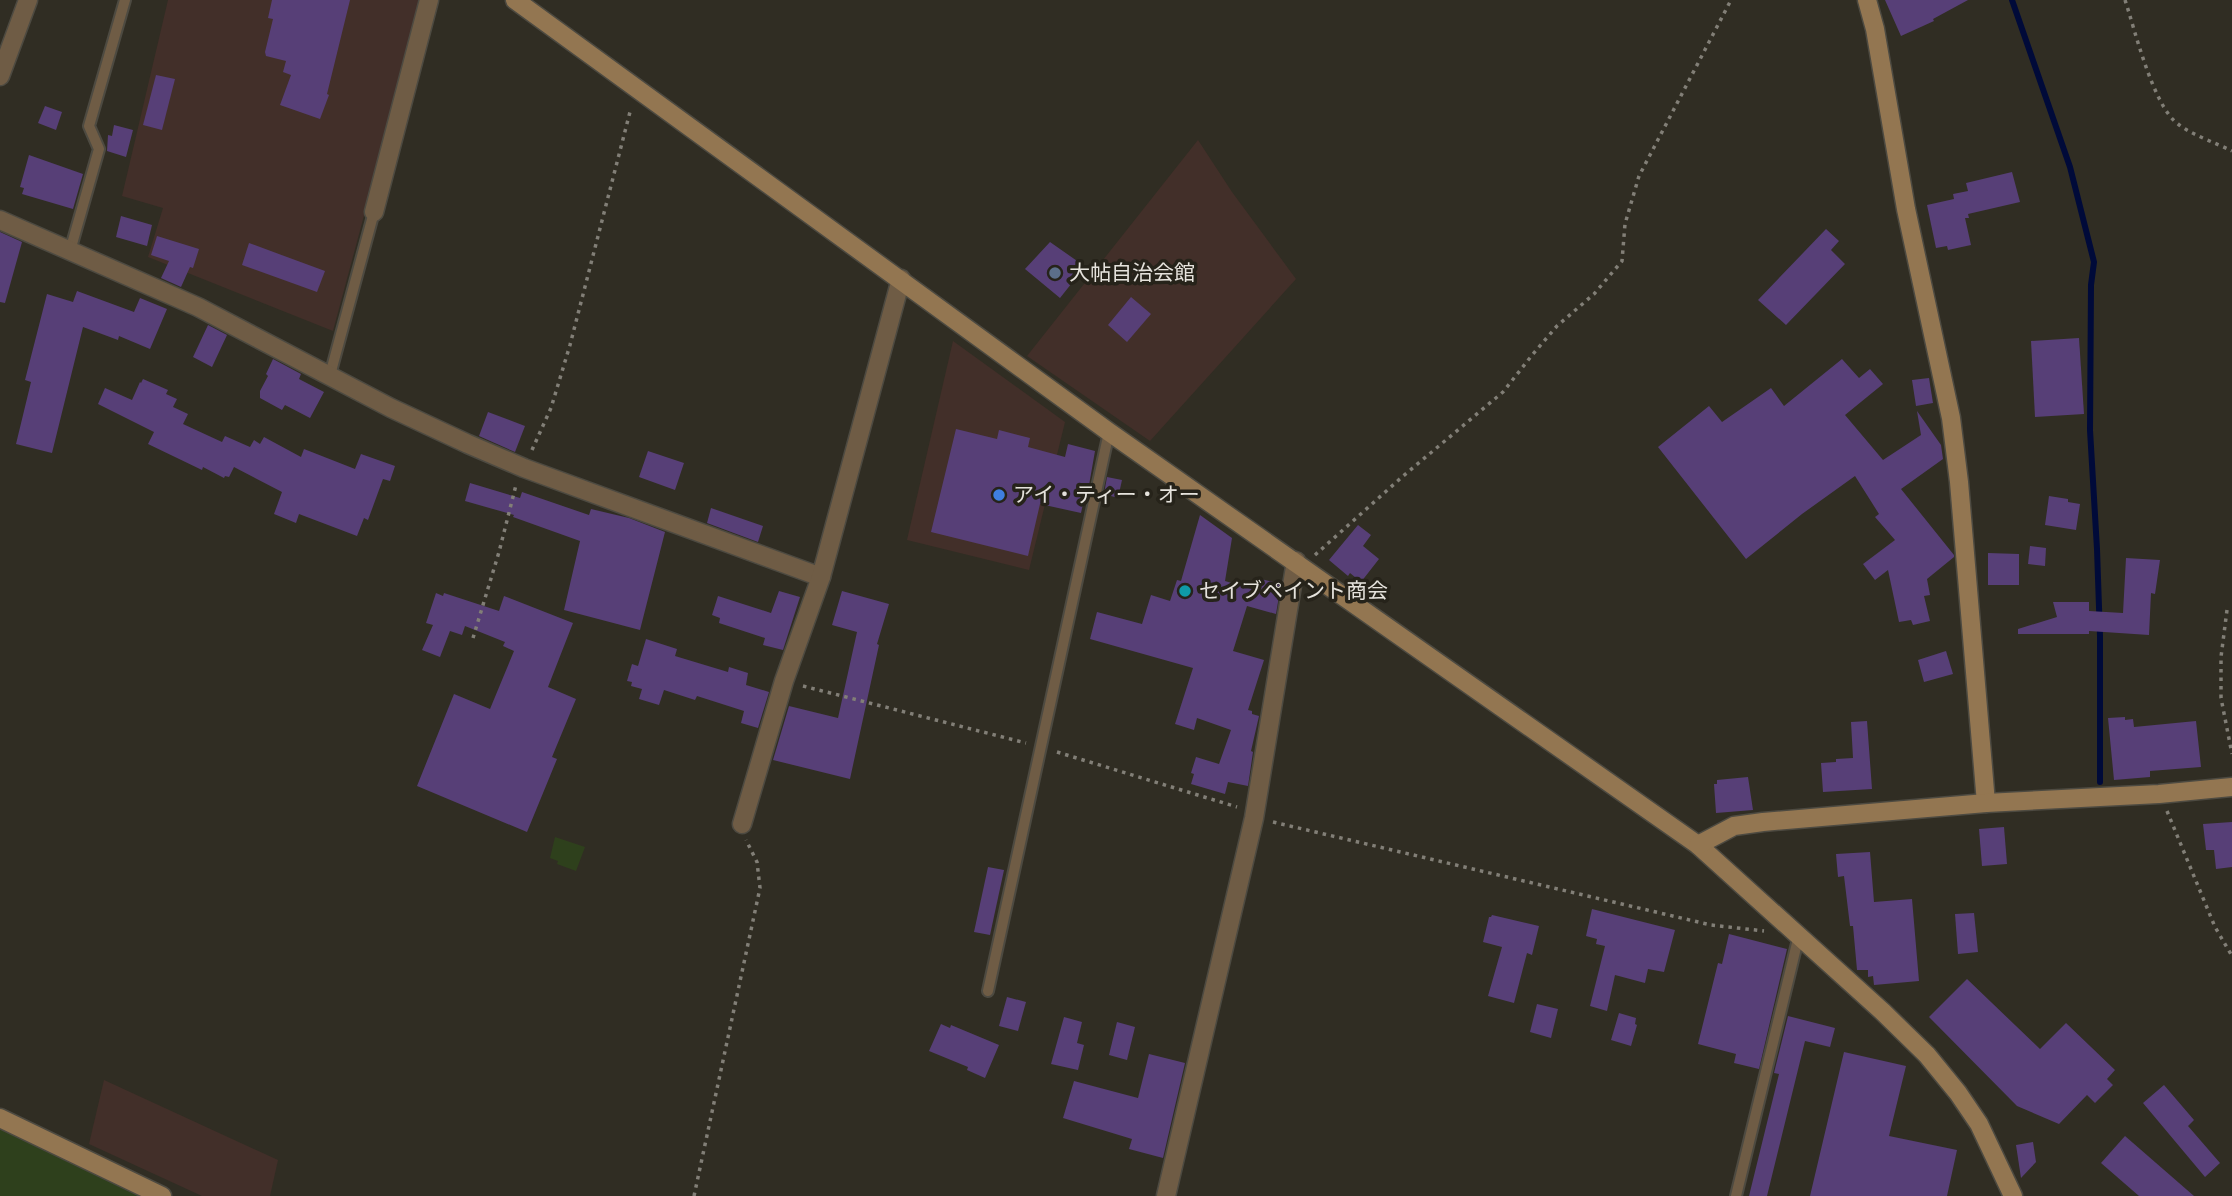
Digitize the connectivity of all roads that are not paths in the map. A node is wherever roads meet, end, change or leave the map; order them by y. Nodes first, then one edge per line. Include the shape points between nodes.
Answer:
1 (28, 0) edge
2 (125, 0) edge
3 (429, 0) edge
4 (515, 0) edge
5 (1867, 0) edge
6 (0, 76) edge
7 (374, 212) joint
8 (0, 220) edge
9 (70, 251) junction
10 (901, 279) junction
11 (330, 375) junction
12 (1109, 432) junction
13 (1300, 564) junction
14 (821, 577) junction
15 (2232, 787) edge
16 (1986, 803) junction
17 (742, 824) road end
18 (1698, 845) junction
19 (1799, 935) junction
20 (988, 990) dead end
21 (0, 1118) edge
22 (162, 1196) edge
23 (1166, 1196) edge
24 (1736, 1196) edge
25 (2013, 1196) edge

1 - 6 street
2 - 9 lane via 89,126 99,149
3 - 7 street
4 - 10 street
5 - 16 street via 1951,418
7 - 11 lane
8 - 9 street
9 - 11 street via 198,307
10 - 12 street
10 - 14 street
11 - 14 street via 524,468
12 - 13 street
12 - 20 lane
13 - 18 street
13 - 23 street via 1254,815
14 - 17 street via 784,681
15 - 16 street
16 - 18 street via 1734,826
18 - 19 street
19 - 24 lane
19 - 25 street via 1927,1055 1979,1124
21 - 22 street

